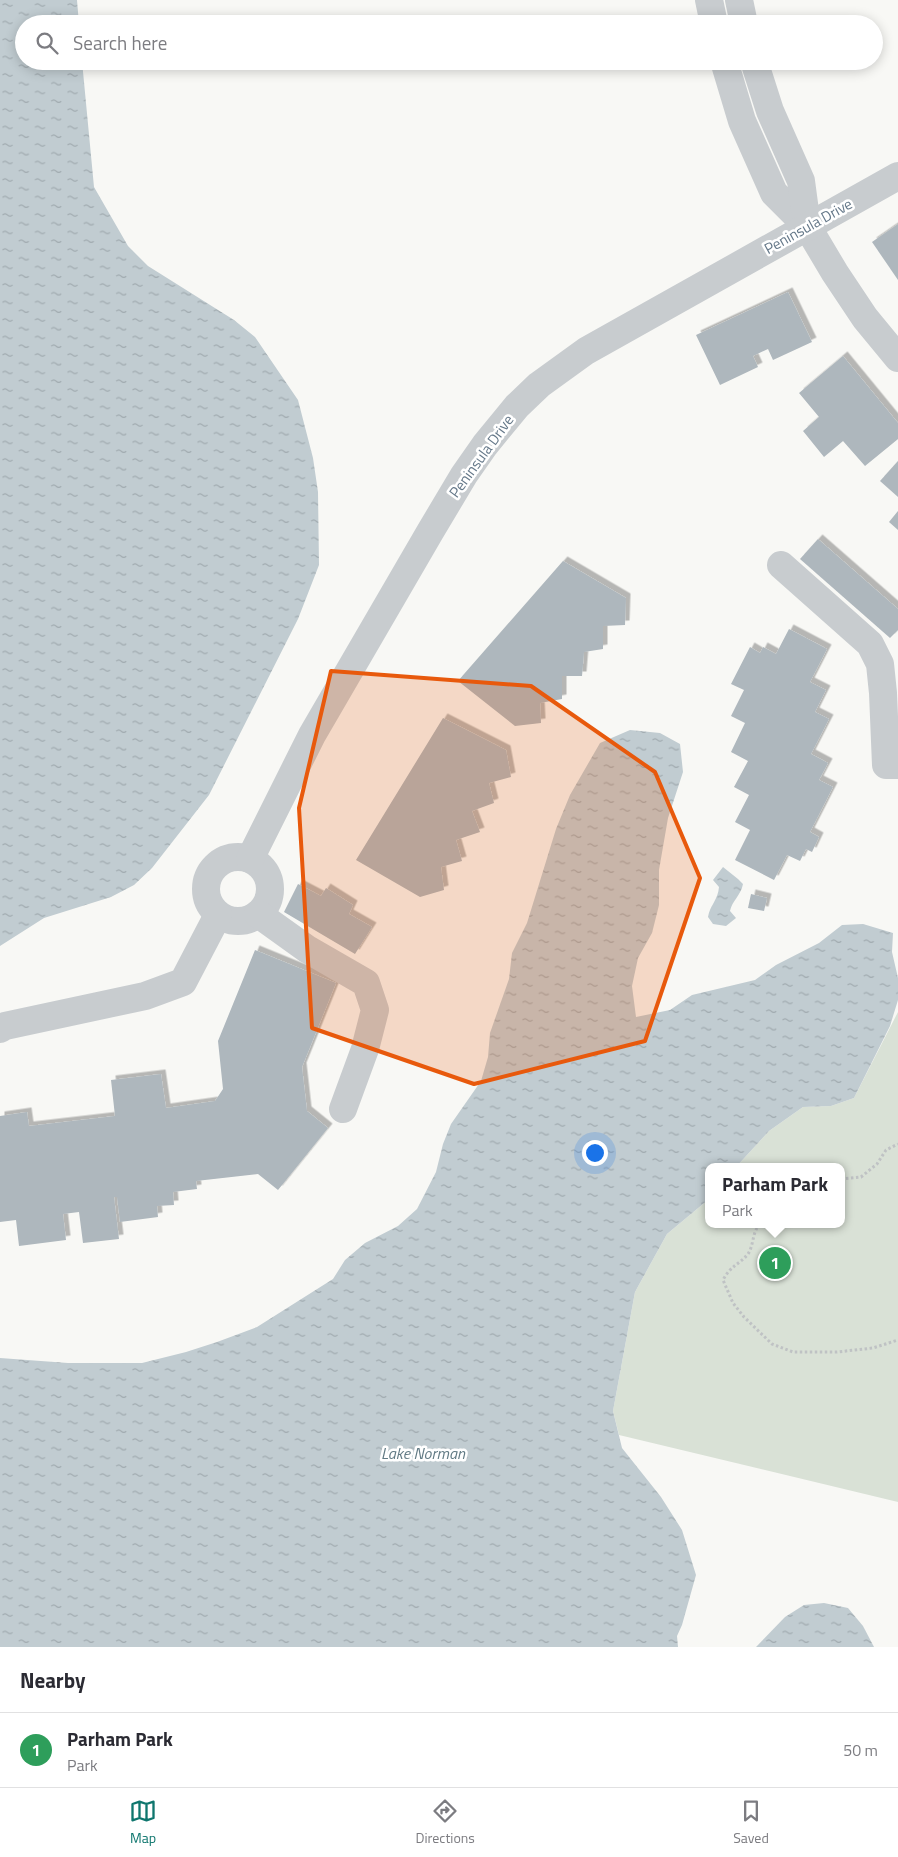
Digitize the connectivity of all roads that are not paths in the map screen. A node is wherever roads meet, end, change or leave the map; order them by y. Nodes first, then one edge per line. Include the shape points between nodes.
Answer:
1 (709, 0) edge
2 (739, 0) edge
3 (712, 15) edge
4 (742, 15) edge
5 (727, 70) edge
6 (757, 70) edge
7 (898, 176) edge
8 (807, 226) junction
9 (898, 358) edge
10 (781, 565) dead end
11 (891, 693) edge
12 (892, 765) edge
13 (250, 859) junction
14 (258, 914) junction
15 (218, 915) junction
16 (0, 1028) edge
17 (343, 1109) dead end

1 - 3 street
2 - 4 street
5 - 8 street via 742,121 774,193
6 - 8 street via 770,111 800,181
7 - 8 street, Peninsula Drive
8 - 9 street via 865,318
8 - 13 street, Peninsula Drive via 586,351 539,385 517,406 485,445 430,532 312,735
10 - 11 street via 870,644
11 - 12 street
13 - 14 street via 265,871 269,880 269,899
13 - 15 street via 230,858 220,862 210,874 207,898
14 - 15 street via 249,920 238,921
14 - 17 street via 307,949 366,983 375,1010 366,1049
15 - 16 street via 183,982 145,996

